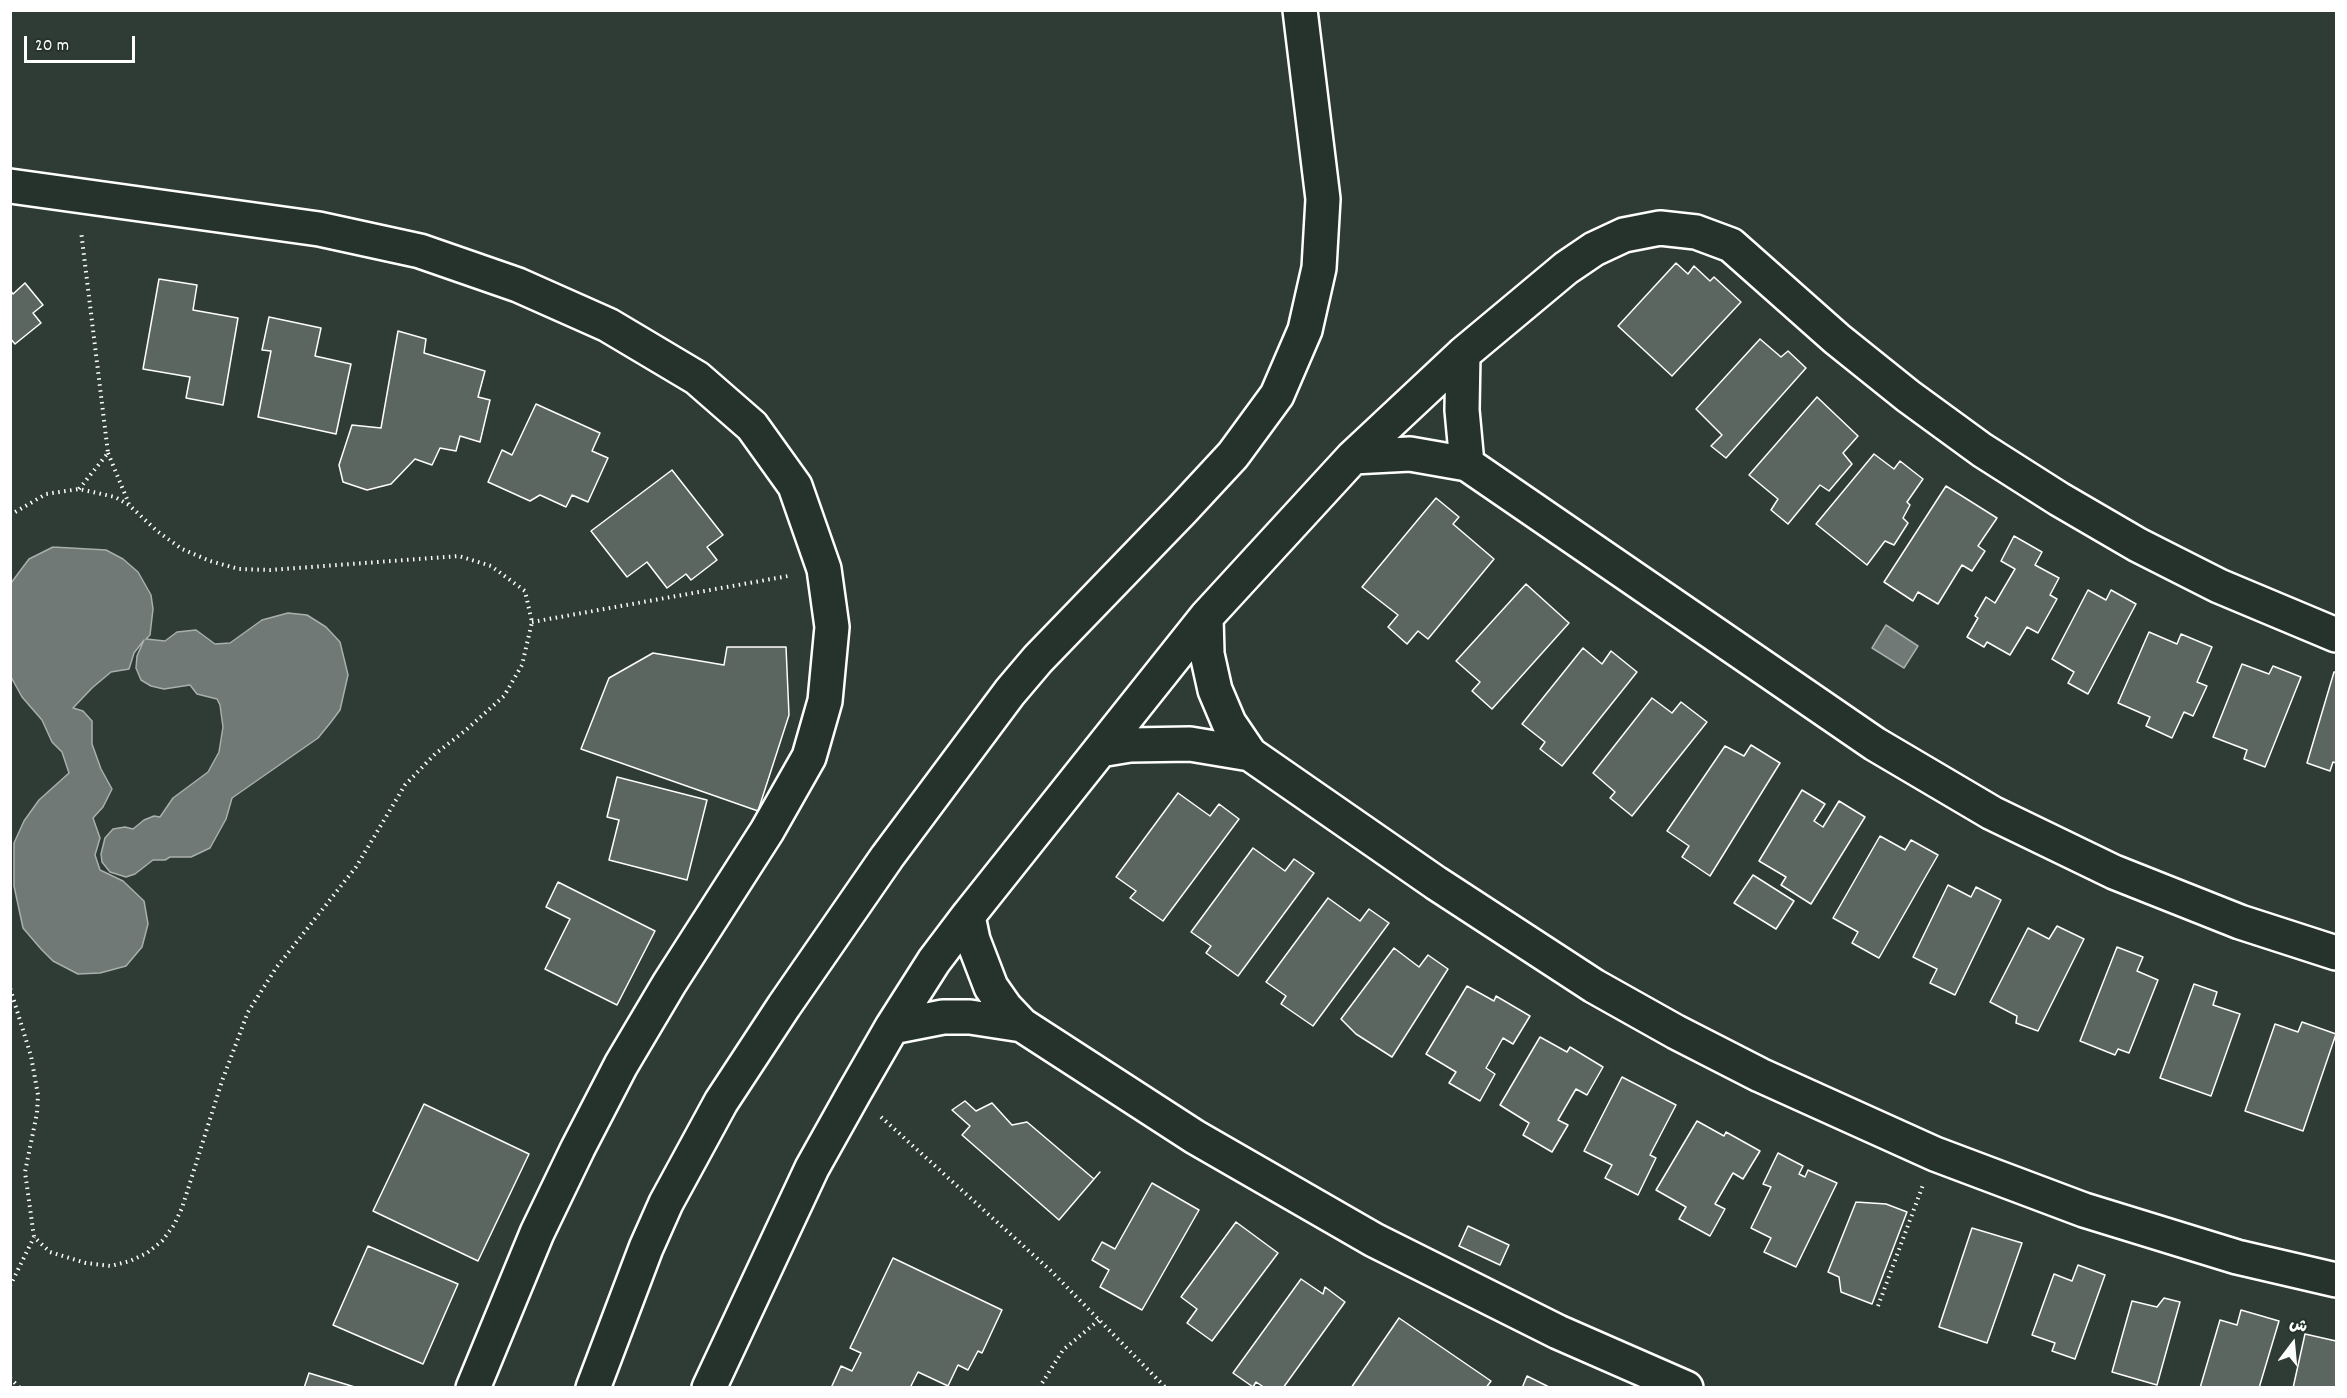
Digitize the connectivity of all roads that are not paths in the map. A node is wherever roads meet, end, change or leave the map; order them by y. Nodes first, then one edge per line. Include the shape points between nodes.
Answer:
1 (1300, 10) edge
2 (10, 186) edge
3 (1463, 354) junction
4 (1353, 457) junction
5 (1467, 464) junction
6 (1206, 617) junction
7 (2337, 635) edge
8 (1100, 750) junction
9 (1250, 753) junction
10 (968, 916) junction
11 (2337, 953) edge
12 (1022, 1025) junction
13 (892, 1027) junction
14 (2337, 1280) edge
15 (473, 1388) edge
16 (593, 1388) edge
17 (709, 1388) edge
18 (1686, 1388) edge

1 - 16 street via 1323,210 1319,268 1305,330 1277,395 1233,455 1010,692 887,856 721,1102 666,1203
2 - 15 street via 319,229 420,251 518,285 608,325 697,378 752,426 795,486 824,569 832,627 825,700 809,757 621,1065 537,1233
3 - 4 street
3 - 5 street via 1462,410
3 - 7 street via 1594,249 1624,235 1660,228 1696,232 1731,245 1908,396 2059,499 2219,586
4 - 5 street via 1410,454
4 - 6 street
5 - 11 street via 1875,744 1992,813 2114,872 2240,922
6 - 8 street
6 - 9 street via 1207,654 1215,690 1229,723
8 - 9 street via 1190,744
8 - 10 street
9 - 14 street via 1455,897 1594,986 1760,1075 1935,1154 2095,1214 2237,1257
10 - 12 street via 991,987
10 - 13 street
12 - 13 street via 944,1017
12 - 18 street via 1195,1137 1374,1240 1558,1332
13 - 17 street via 812,1168

